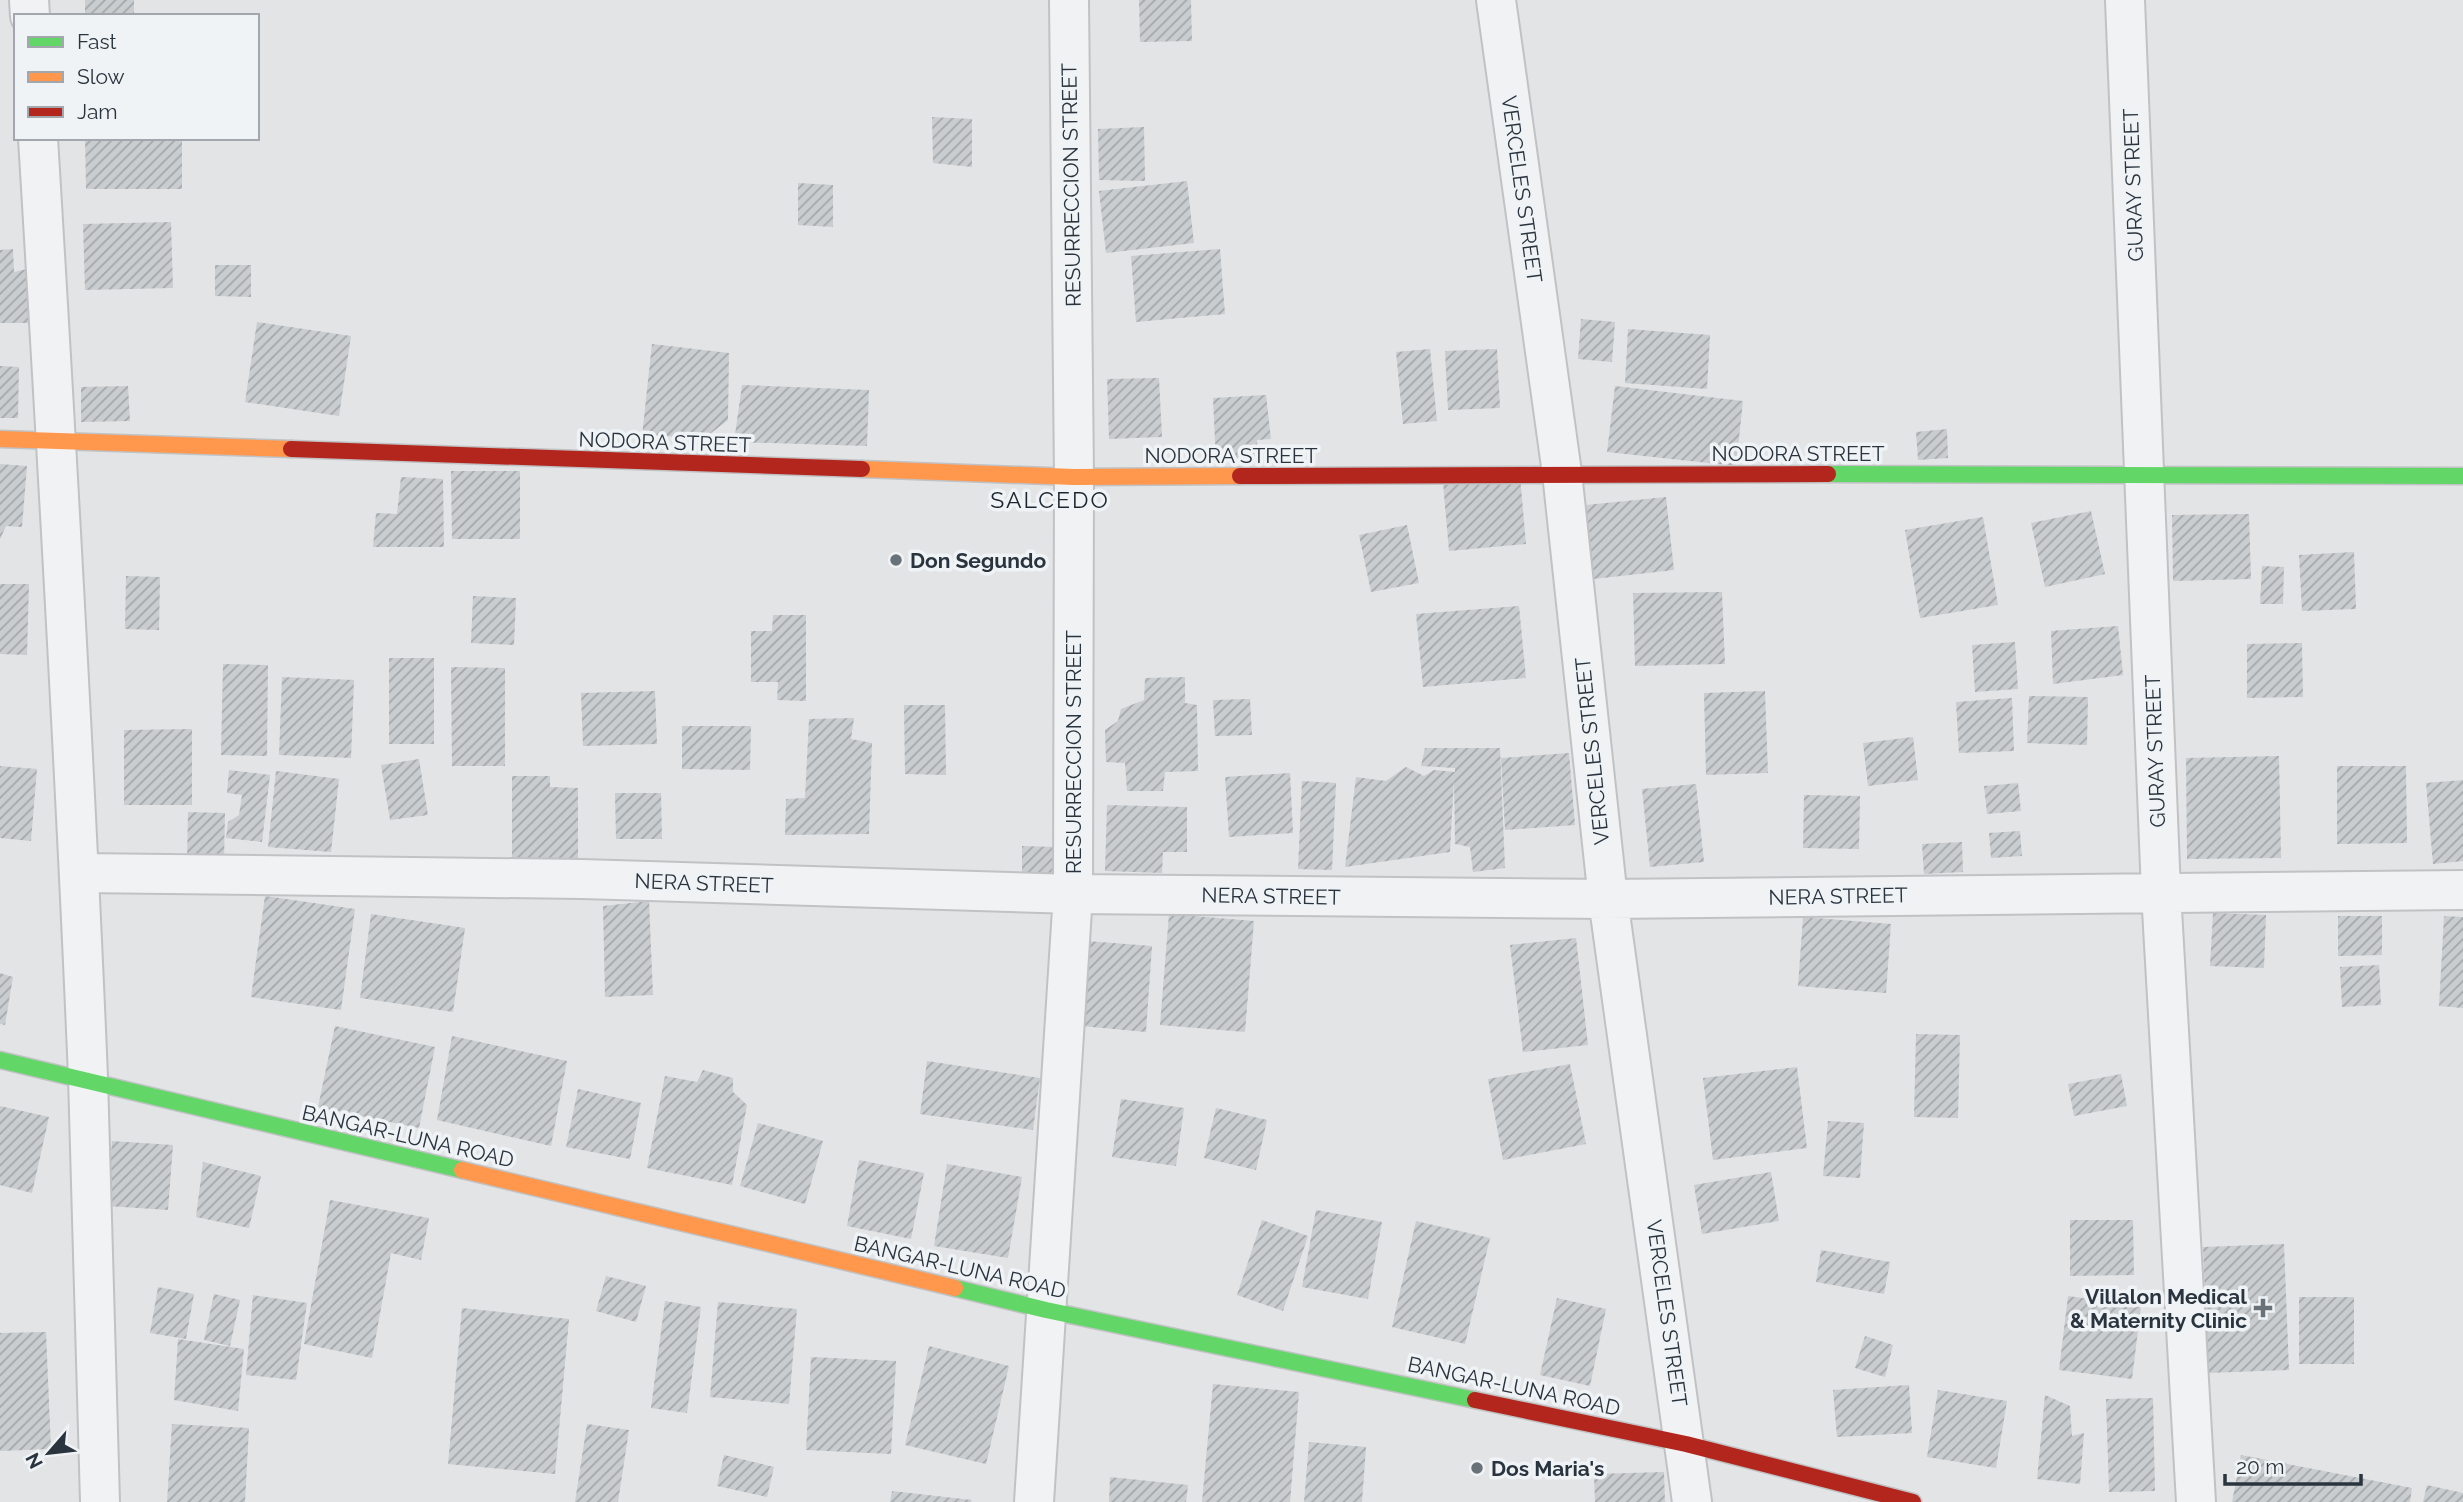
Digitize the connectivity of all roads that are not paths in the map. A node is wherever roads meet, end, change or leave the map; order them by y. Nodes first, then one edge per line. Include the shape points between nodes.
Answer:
1 (1069, 0) edge
2 (1496, 0) edge
3 (2125, 0) edge
4 (38, 140) edge
5 (0, 439) edge
6 (57, 442) junction
7 (1562, 473) junction
8 (2145, 475) junction
9 (2463, 476) edge
10 (1074, 477) junction
11 (79, 873) junction
12 (2463, 890) edge
13 (2161, 892) junction
14 (1073, 894) junction
15 (1608, 899) junction
16 (0, 1060) edge
17 (88, 1081) junction
18 (1046, 1310) junction
19 (1686, 1444) junction
20 (100, 1502) edge
21 (1034, 1502) edge
22 (1692, 1502) edge
23 (1913, 1502) edge
24 (2196, 1502) edge

1 - 10 street, RESURRECCION STREET
2 - 7 street, VERCELES STREET
3 - 8 street, GURAY STREET
4 - 6 street
5 - 6 street, NODORA STREET
6 - 10 street, NODORA STREET
6 - 11 street
7 - 8 street, NODORA STREET
7 - 10 street, NODORA STREET
7 - 15 street, VERCELES STREET
8 - 9 street, NODORA STREET
8 - 13 street, GURAY STREET
10 - 14 street, RESURRECCION STREET
11 - 14 street, NERA STREET via 582,879
11 - 17 street
12 - 13 street, NERA STREET
13 - 15 street, NERA STREET
13 - 24 street, GURAY STREET
14 - 15 street, NERA STREET
14 - 18 street, RESURRECCION STREET
15 - 19 street, VERCELES STREET
16 - 17 street, BANGAR-LUNA ROAD
17 - 18 street, BANGAR-LUNA ROAD
17 - 20 street
18 - 19 street, BANGAR-LUNA ROAD
18 - 21 street, RESURRECCION STREET
19 - 22 street, VERCELES STREET
19 - 23 street, BANGAR-LUNA ROAD

